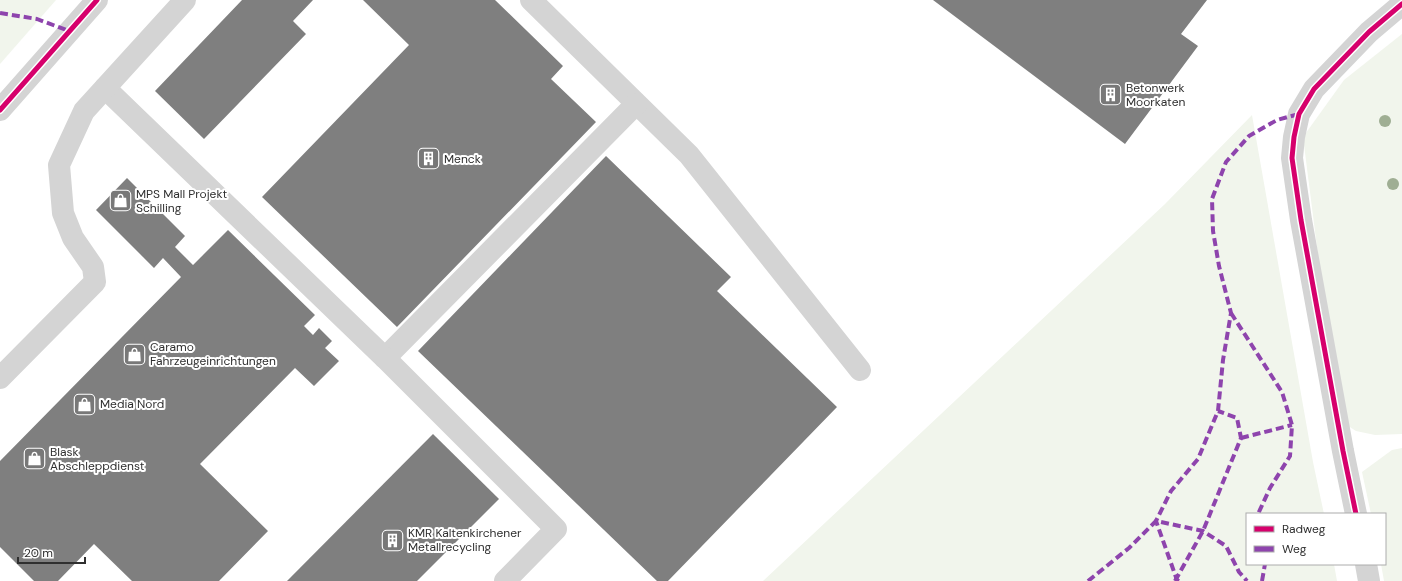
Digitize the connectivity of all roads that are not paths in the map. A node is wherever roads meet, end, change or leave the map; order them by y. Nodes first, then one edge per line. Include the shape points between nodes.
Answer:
1 (97, 0) edge
2 (185, 0) edge
3 (531, 0) edge
4 (1402, 4) edge
5 (105, 88) junction
6 (636, 104) junction
7 (0, 110) edge
8 (385, 358) junction
9 (860, 370) dead end
10 (0, 378) edge
11 (1356, 513) edge
12 (1366, 565) edge
13 (505, 581) edge
14 (1370, 581) edge

1 - 7 street
2 - 5 street
3 - 6 street
4 - 11 street via 1369,32 1314,89 1299,114 1292,158 1301,220
5 - 8 street
5 - 10 street via 84,111 59,165 63,213 73,238 93,267 95,282
6 - 8 street
6 - 9 street via 689,155
8 - 13 street via 556,529
12 - 14 street

